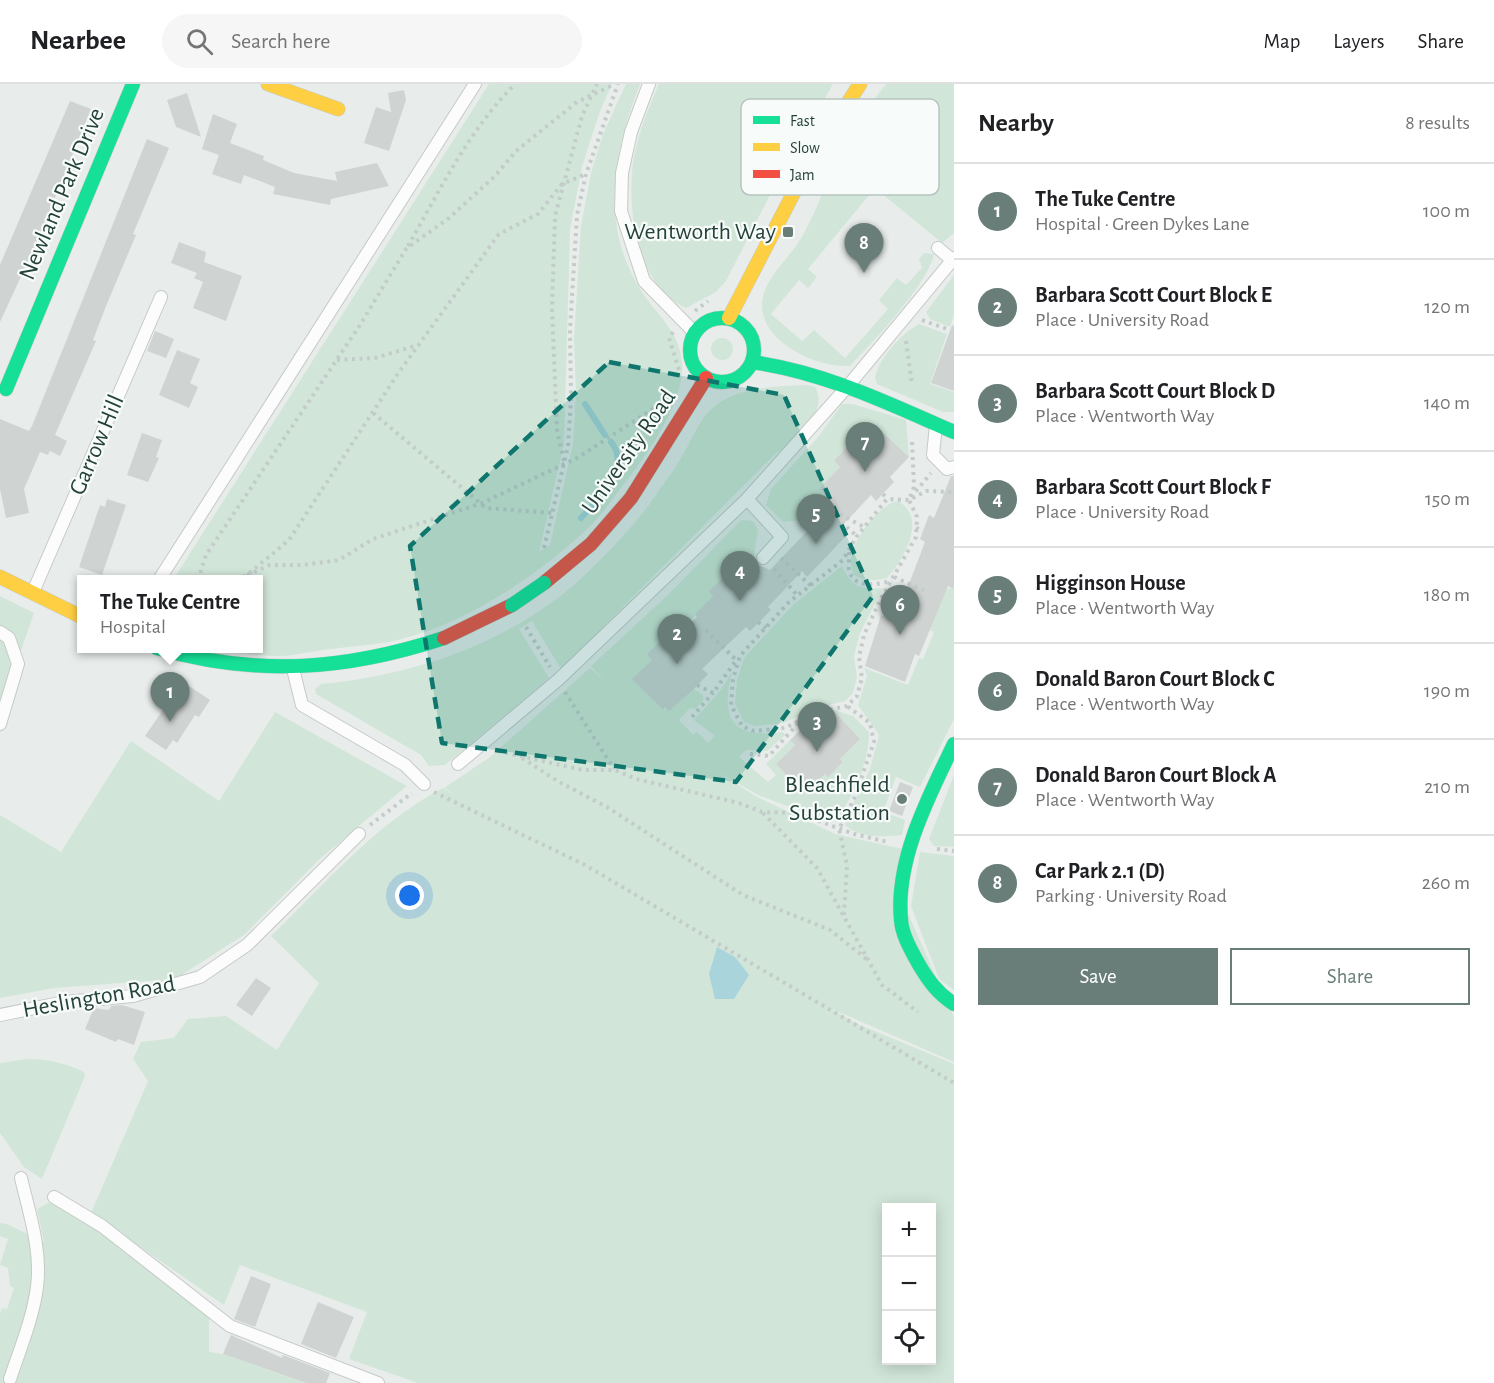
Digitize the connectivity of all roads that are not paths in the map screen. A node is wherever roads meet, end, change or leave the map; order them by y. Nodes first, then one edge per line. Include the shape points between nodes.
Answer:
1 (133, 84) edge
2 (268, 84) edge
3 (475, 84) edge
4 (649, 84) edge
5 (860, 84) edge
6 (849, 99) edge
7 (338, 109) dead end
8 (792, 195) edge
9 (938, 248) dead end
10 (953, 259) edge
11 (161, 297) dead end
12 (729, 318) junction
13 (695, 333) junction
14 (752, 362) junction
15 (706, 378) junction
16 (848, 386) junction
17 (6, 389) dead end
18 (936, 424) junction
19 (954, 432) edge
20 (954, 467) edge
21 (747, 499) junction
22 (767, 553) road end
23 (162, 575) edge
24 (0, 577) edge
25 (33, 593) junction
26 (77, 615) edge
27 (0, 632) edge
28 (180, 653) edge
29 (292, 668) junction
30 (0, 724) edge
31 (954, 744) edge
32 (458, 764) dead end
33 (424, 784) road end
34 (359, 834) dead end
35 (954, 1004) edge
36 (0, 1015) edge
37 (21, 1178) dead end
38 (54, 1197) dead end
39 (10, 1379) dead end
40 (378, 1383) edge

1 - 17 street, Newland Park Drive
2 - 7 street
3 - 23 lane
4 - 13 lane via 631,132 622,173 621,211 644,281
5 - 6 street
8 - 12 street
9 - 10 lane
10 - 16 lane
11 - 25 lane, Garrow Hill
12 - 13 street via 712,319
12 - 14 street via 741,323 752,338
13 - 15 street, University Road via 690,344 691,356
14 - 15 street, University Road via 734,380
14 - 16 street via 793,366
15 - 29 street, University Road, bridge via 631,498 591,544 544,583 512,605 456,633 347,663
16 - 18 street
16 - 21 lane
18 - 19 street
18 - 20 lane via 933,455 947,469
21 - 22 lane via 782,537
21 - 32 lane via 558,680
24 - 25 street
25 - 26 street
27 - 30 lane via 9,638 18,664
28 - 29 street, University Road via 231,664
29 - 33 lane via 302,705 405,765
31 - 35 street via 913,846 904,877 901,921 919,965 936,992
34 - 36 lane, Heslington Road via 247,945 200,977 133,996 65,1002
37 - 39 lane via 33,1231 38,1285
38 - 40 lane via 102,1226 230,1326

